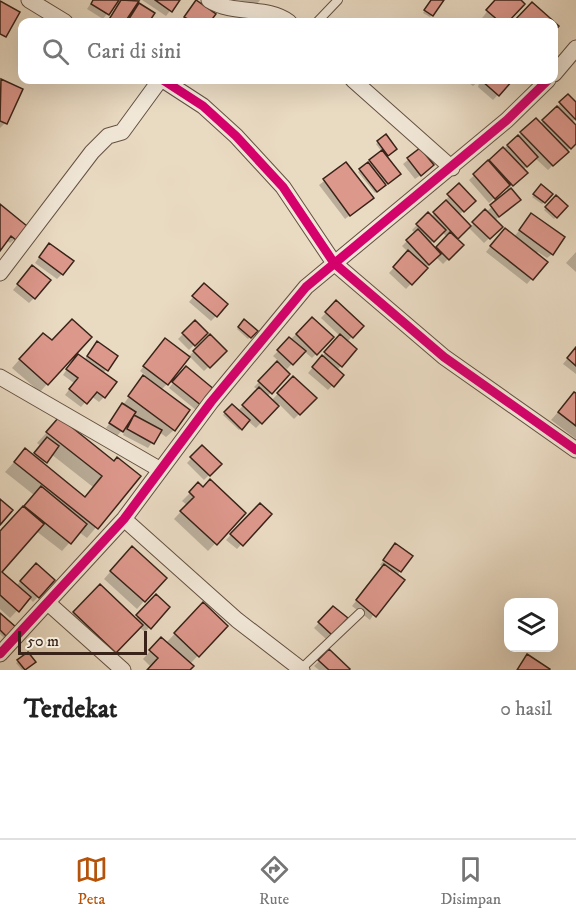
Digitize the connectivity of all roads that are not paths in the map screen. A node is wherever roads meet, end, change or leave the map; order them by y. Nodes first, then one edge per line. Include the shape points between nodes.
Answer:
1 (29, 0) edge
2 (209, 0) edge
3 (338, 0) edge
4 (58, 18) edge
5 (280, 18) edge
6 (321, 18) edge
7 (576, 48) edge
8 (558, 69) edge
9 (159, 84) edge
10 (168, 84) edge
11 (358, 84) edge
12 (544, 84) edge
13 (452, 168) junction
14 (334, 263) junction
15 (0, 273) edge
16 (0, 377) edge
17 (576, 443) edge
18 (576, 450) edge
19 (159, 469) junction
20 (124, 519) junction
21 (48, 603) junction
22 (360, 613) dead end
23 (0, 654) edge
24 (302, 669) edge
25 (123, 670) edge

1 - 4 street
2 - 5 street via 228,9
3 - 6 lane
7 - 8 street
9 - 15 street via 122,132 108,136 92,152
10 - 14 street via 203,106 275,179
11 - 13 street
12 - 13 street
13 - 14 street
14 - 17 street
14 - 18 street via 444,357
14 - 19 street via 306,288 260,342
16 - 19 street
19 - 20 street
20 - 21 street
20 - 24 street via 237,620
21 - 23 street
21 - 25 street
22 - 24 lane

